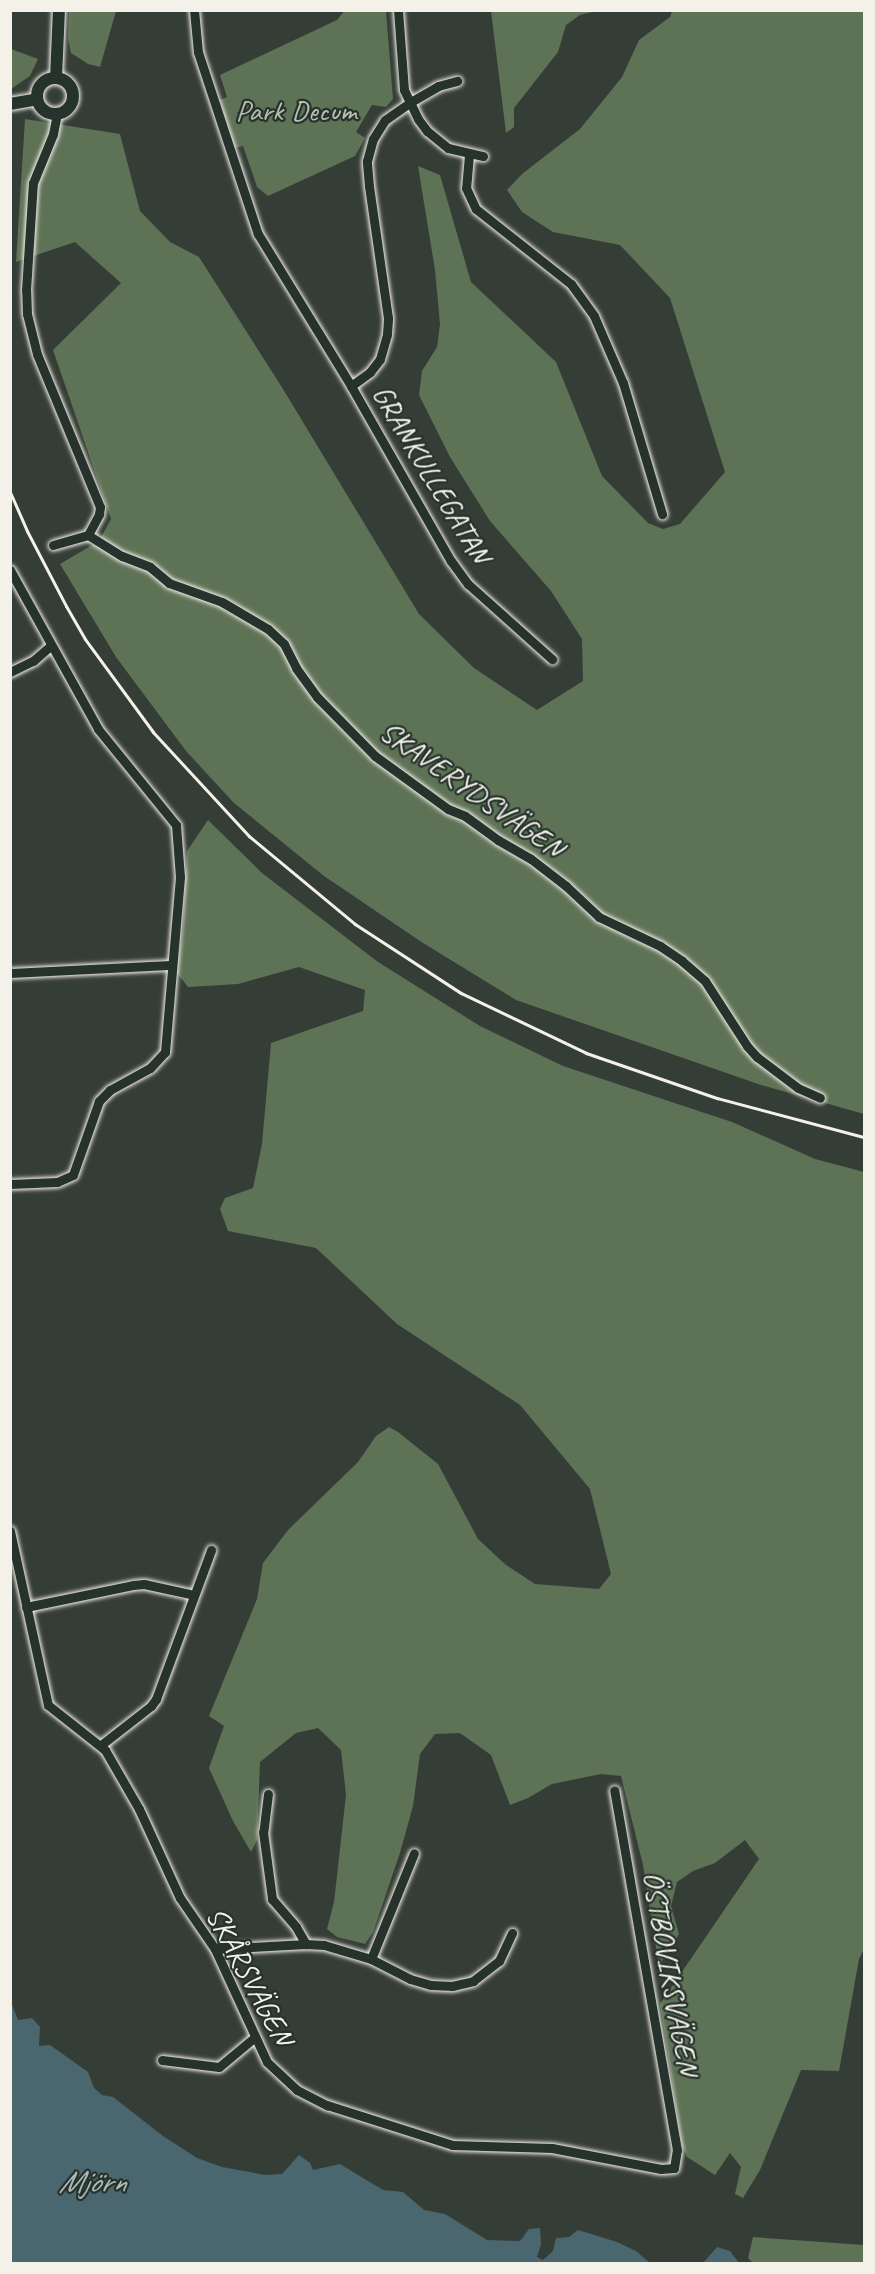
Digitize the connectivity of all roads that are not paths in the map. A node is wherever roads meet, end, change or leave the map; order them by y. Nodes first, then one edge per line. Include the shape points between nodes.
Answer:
1 (59, 10) edge
2 (194, 10) edge
3 (398, 10) edge
4 (56, 78) junction
5 (457, 81) dead end
6 (37, 99) junction
7 (409, 103) junction
8 (10, 104) edge
9 (57, 113) junction
10 (469, 155) junction
11 (483, 156) dead end
12 (351, 386) junction
13 (662, 514) dead end
14 (88, 535) junction
15 (53, 545) dead end
16 (10, 570) edge
17 (50, 646) junction
18 (552, 660) dead end
19 (10, 672) edge
20 (170, 965) junction
21 (10, 973) edge
22 (820, 1098) dead end
23 (10, 1184) edge
24 (10, 1531) edge
25 (211, 1550) dead end
26 (194, 1595) junction
27 (26, 1607) junction
28 (102, 1746) junction
29 (614, 1790) dead end
30 (268, 1794) dead end
31 (414, 1854) dead end
32 (512, 1933) dead end
33 (306, 1944) junction
34 (215, 1949) junction
35 (371, 1959) junction
36 (255, 2037) junction
37 (162, 2060) dead end
38 (676, 2164) joint

1 - 4 street
2 - 12 street, GRANKULLEGATAN via 203,70 258,234
3 - 7 street via 401,70
4 - 6 street via 42,84
4 - 9 street via 68,84 72,98 66,110
5 - 7 street, GRANKULLEGATAN via 438,86
6 - 8 street
6 - 9 street via 44,110
7 - 10 street via 422,125 440,142
7 - 12 street, GRANKULLEGATAN via 379,128 367,161 387,334 380,359
9 - 14 street via 53,134 33,183 27,314 37,354 100,507
10 - 11 street
10 - 13 street via 466,188 476,209 571,284 594,316 623,383
12 - 18 street, GRANKULLEGATAN via 451,561 468,584
14 - 15 street
14 - 22 street, SKAVERYDSVÄGEN via 122,556 150,567 169,583 222,602 268,628 284,644 317,697 375,756 448,809 538,864 599,917 682,961 705,981 757,1057 798,1088
16 - 17 street
17 - 19 street via 33,661
17 - 20 street via 98,729 176,825 180,877
20 - 21 street
20 - 23 street via 165,1052 150,1068 110,1090 99,1101 73,1175 57,1182
24 - 27 street, SKÅRSVÄGEN
25 - 26 street
26 - 27 street via 133,1585
26 - 28 street via 156,1699
27 - 28 street, SKÅRSVÄGEN via 48,1705
28 - 34 street, SKÅRSVÄGEN via 139,1809 180,1898
29 - 38 street, ÖSTBOVIKSVÄGEN via 654,2006
30 - 33 street via 263,1832 272,1899
31 - 35 street
32 - 35 street via 499,1961 473,1981 452,1986 410,1979
33 - 34 street
33 - 35 street
34 - 36 street, SKÅRSVÄGEN
36 - 37 street via 219,2067
36 - 38 street, SKÅRSVÄGEN via 267,2062 297,2090 327,2105 431,2140 453,2145 552,2148 668,2170

